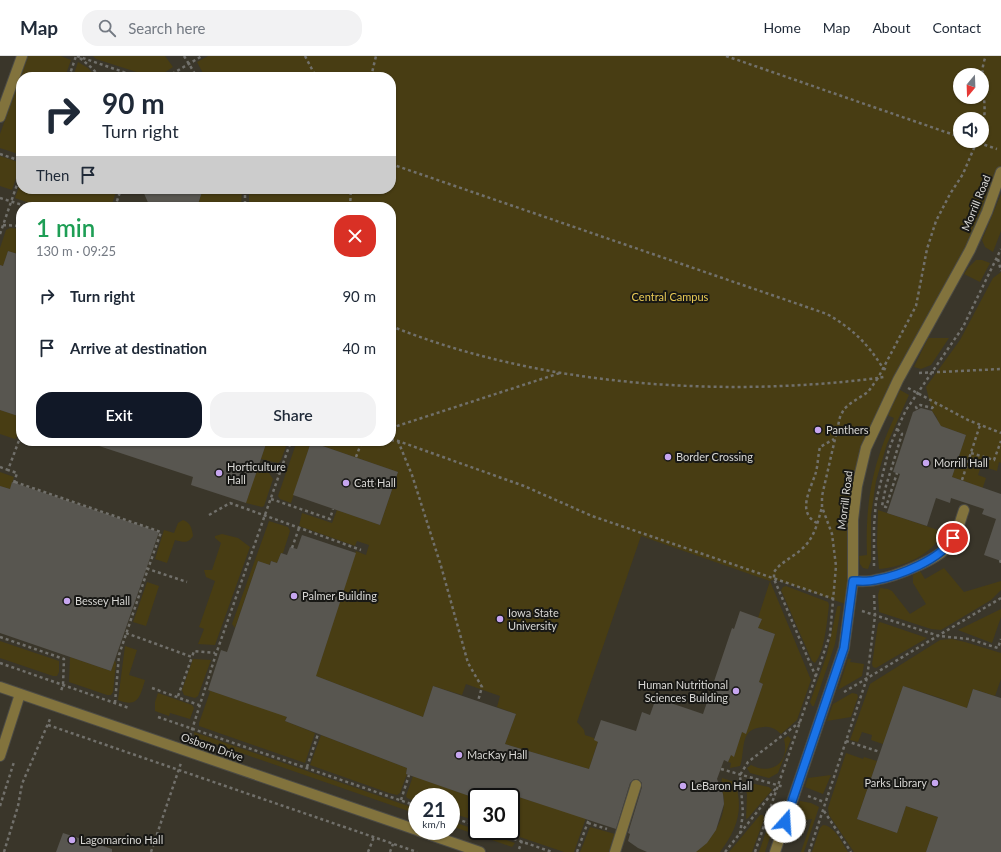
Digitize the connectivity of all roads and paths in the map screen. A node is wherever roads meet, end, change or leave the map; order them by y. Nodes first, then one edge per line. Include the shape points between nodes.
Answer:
1 (22, 56) edge
2 (76, 56) edge
3 (184, 56) edge
4 (202, 56) edge
5 (305, 56) edge
6 (376, 56) edge
7 (726, 56) edge
8 (986, 56) edge
9 (188, 64) junction
10 (16, 72) edge
11 (71, 72) edge
12 (96, 72) edge
13 (123, 72) edge
14 (176, 72) edge
15 (193, 72) edge
16 (313, 72) edge
17 (372, 72) edge
18 (16, 73) edge
19 (984, 112) edge
20 (0, 117) edge
21 (953, 135) edge
22 (989, 146) edge
23 (974, 148) edge
24 (997, 149) dead end
25 (0, 154) edge
26 (16, 160) edge
27 (396, 166) edge
28 (1001, 172) edge
29 (16, 187) edge
30 (0, 198) edge
31 (11, 201) junction
32 (16, 203) edge
33 (3, 225) junction
34 (16, 226) edge
35 (0, 234) edge
36 (1001, 249) edge
37 (999, 260) edge
38 (1001, 271) edge
39 (396, 328) edge
40 (883, 368) junction
41 (1001, 369) edge
42 (934, 371) junction
43 (561, 373) junction
44 (916, 373) dead end
45 (878, 378) junction
46 (904, 385) dead end
47 (918, 394) junction
48 (936, 404) junction
49 (917, 409) dead end
50 (396, 426) edge
51 (980, 426) junction
52 (897, 428) junction
53 (1001, 433) edge
54 (834, 439) junction
55 (398, 441) joint
56 (1001, 441) edge
57 (17, 446) edge
58 (290, 446) edge
59 (360, 446) edge
60 (971, 453) junction
61 (356, 458) dead end
62 (259, 466) dead end
63 (0, 468) edge
64 (8, 470) junction
65 (280, 473) junction
66 (897, 473) dead end
67 (962, 480) dead end
68 (271, 499) junction
69 (822, 507) junction
70 (333, 509) dead end
71 (964, 510) dead end
72 (209, 515) dead end
73 (265, 515) junction
74 (817, 523) junction
75 (299, 528) junction
76 (292, 548) dead end
77 (361, 550) dead end
78 (147, 569) junction
79 (874, 570) dead end
80 (774, 579) junction
81 (853, 581) junction
82 (187, 582) dead end
83 (874, 588) dead end
84 (1001, 598) edge
85 (833, 599) junction
86 (858, 609) dead end
87 (875, 616) junction
88 (126, 633) junction
89 (939, 636) junction
90 (0, 637) edge
91 (1001, 639) edge
92 (216, 654) junction
93 (192, 657) junction
94 (0, 663) edge
95 (816, 677) junction
96 (866, 678) junction
97 (62, 685) junction
98 (0, 687) edge
99 (152, 688) dead end
100 (61, 691) dead end
101 (20, 694) junction
102 (842, 694) dead end
103 (178, 696) junction
104 (478, 701) dead end
105 (115, 703) junction
106 (200, 705) junction
107 (129, 708) dead end
108 (158, 717) dead end
109 (801, 721) junction
110 (192, 729) junction
111 (318, 734) dead end
112 (190, 736) dead end
113 (846, 741) junction
114 (880, 752) dead end
115 (0, 756) edge
116 (307, 767) junction
117 (179, 768) junction
118 (720, 770) dead end
119 (409, 775) dead end
120 (740, 775) junction
121 (778, 784) junction
122 (636, 785) dead end
123 (802, 794) dead end
124 (401, 800) junction
125 (824, 802) junction
126 (408, 803) edge
127 (823, 811) junction
128 (408, 828) edge
129 (621, 833) junction
130 (740, 834) junction
131 (374, 837) junction
132 (445, 840) edge
133 (519, 840) edge
134 (522, 841) junction
135 (393, 844) junction
136 (519, 849) dead end
137 (4, 852) edge
138 (151, 852) edge
139 (368, 852) edge
140 (390, 852) edge
141 (417, 852) edge
142 (480, 852) edge
143 (552, 852) edge
144 (577, 852) edge
145 (615, 852) edge
146 (725, 852) edge
147 (755, 852) edge
148 (775, 852) edge
149 (809, 852) edge
150 (851, 852) edge

1 - 10 street
2 - 11 path
2 - 12 path
2 - 13 path
3 - 9 path
4 - 9 path
5 - 16 path
6 - 17 path
7 - 21 path
8 - 19 path via 982,63
9 - 14 path
9 - 15 path
18 - 20 street
22 - 24 path
23 - 40 path via 963,174 936,221 927,249 916,306
25 - 26 path
27 - 40 path via 827,314 861,338
28 - 81 street, Morrill Road via 970,250 898,380 866,448 853,520
29 - 31 path
30 - 31 path
31 - 32 path
31 - 33 path
33 - 34 path
33 - 35 path
36 - 37 path
37 - 38 path
37 - 42 path via 964,327
39 - 43 path via 506,363
40 - 45 path
41 - 42 path
42 - 44 path
42 - 47 path
43 - 45 path via 664,384 720,386 785,386
43 - 50 path
45 - 54 path via 868,392 844,409
46 - 47 path
47 - 48 path
47 - 52 path
48 - 49 path via 932,408 920,405
48 - 51 path
51 - 53 path
51 - 60 path
52 - 66 path via 902,434 882,506 886,507
52 - 79 path via 876,501
54 - 69 path
54 - 74 path via 820,446 816,471 806,502 810,520
55 - 80 path via 524,486 592,516
55 - 104 path via 427,521 468,663 482,687
56 - 60 path via 994,460
57 - 64 path
58 - 65 path
59 - 61 path
60 - 67 path
62 - 65 path
63 - 64 path
64 - 78 path via 17,473 14,482 161,532
65 - 68 path
68 - 70 path via 330,519
68 - 73 path
69 - 74 path
69 - 85 path via 835,549
71 - 81 street via 950,545 934,556 898,574 874,581
72 - 73 path via 230,503
73 - 75 path
73 - 92 path
74 - 80 path via 810,540 777,568
75 - 76 path
75 - 77 path
78 - 82 path
78 - 88 path
80 - 85 path
80 - 95 path
81 - 148 street, Morrill Road via 844,648
83 - 87 path
84 - 89 path
85 - 95 path via 830,635
86 - 87 path
87 - 89 path
87 - 96 path
88 - 93 path
88 - 105 path via 119,655
89 - 91 path via 969,639 998,648
89 - 96 path
90 - 97 path via 64,659
92 - 93 path via 194,651
92 - 106 path
93 - 103 path
94 - 97 path
95 - 109 path
96 - 102 path
96 - 113 path
97 - 100 path
97 - 105 path
98 - 101 street, Osborn Drive
99 - 103 path
101 - 115 street
101 - 128 street, Osborn Drive
103 - 106 path
105 - 107 path
106 - 110 path
108 - 110 path
109 - 120 path via 748,762
109 - 121 path
110 - 112 path
110 - 116 path
111 - 116 path
113 - 114 path
113 - 125 path
116 - 124 path
117 - 131 path
117 - 137 path via 48,724 22,784
117 - 138 path
118 - 120 path
119 - 124 path
120 - 121 path
120 - 130 path via 743,813
121 - 130 path
121 - 147 path
122 - 129 street
123 - 125 path
124 - 126 path
125 - 127 path
127 - 149 path
127 - 150 path
129 - 144 path via 588,821
129 - 145 street
130 - 146 path
131 - 135 path
131 - 139 path
132 - 142 street, Osborn Drive
133 - 134 path
134 - 136 path
134 - 143 path
135 - 140 path
135 - 141 path

